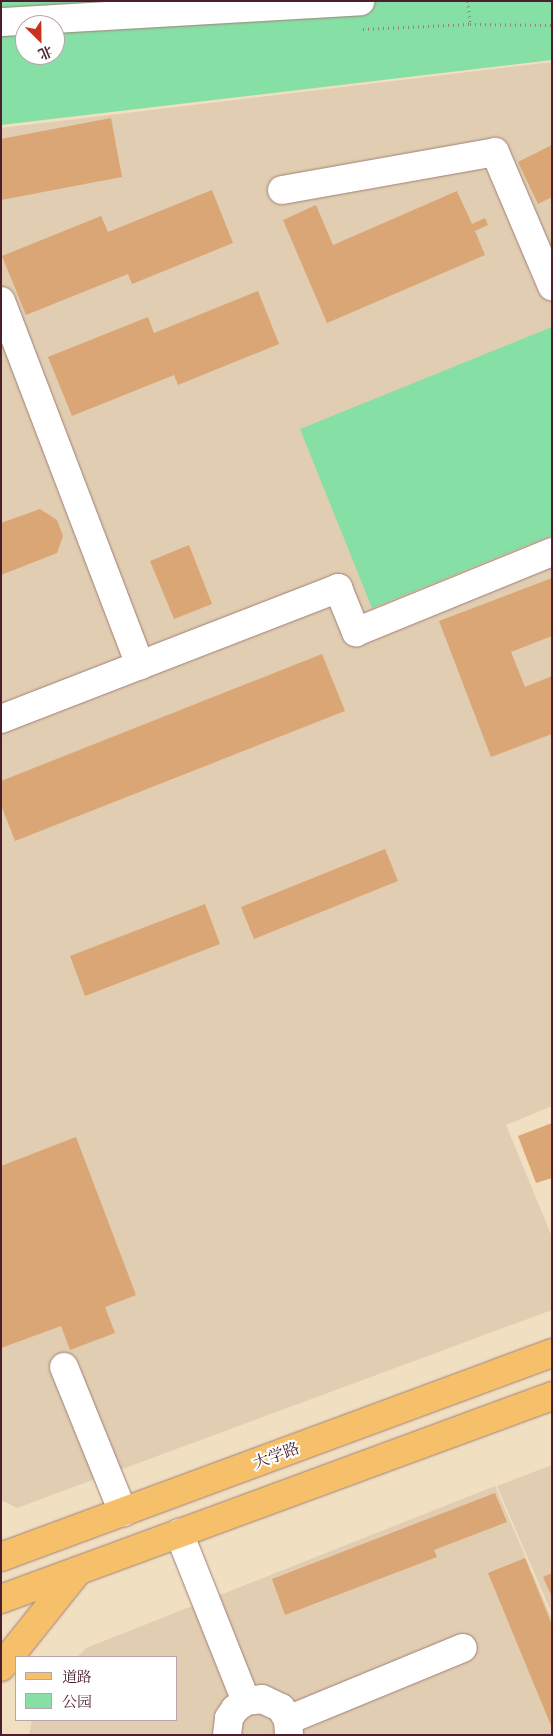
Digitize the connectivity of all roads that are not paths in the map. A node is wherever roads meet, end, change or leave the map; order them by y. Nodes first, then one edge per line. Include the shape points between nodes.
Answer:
1 (360, 1) edge
2 (1, 22) edge
3 (282, 190) dead end
4 (552, 286) edge
5 (1, 301) edge
6 (552, 552) edge
7 (140, 665) junction
8 (1, 719) edge
9 (552, 1353) edge
10 (64, 1367) dead end
11 (474, 1382) junction
12 (552, 1396) edge
13 (488, 1420) junction
14 (123, 1512) junction
15 (179, 1533) junction
16 (68, 1534) junction
17 (1, 1540) edge
18 (1, 1558) edge
19 (78, 1570) junction
20 (1, 1599) edge
21 (463, 1648) dead end
22 (1, 1667) edge
23 (246, 1701) junction
24 (288, 1728) edge
25 (227, 1735) edge

1 - 2 street
3 - 4 street via 495,152
5 - 7 street
6 - 7 street via 356,632 338,588
7 - 8 street
9 - 11 main road, 大学路
10 - 14 street
11 - 13 main road
11 - 14 main road, 大学路
12 - 13 main road
13 - 15 main road
14 - 16 main road, 大学路
15 - 19 main road
15 - 23 street
16 - 17 main road
16 - 18 main road, 大学路
19 - 20 main road
19 - 22 main road
21 - 24 street
23 - 24 street via 262,1699 272,1702
23 - 25 street via 229,1718

